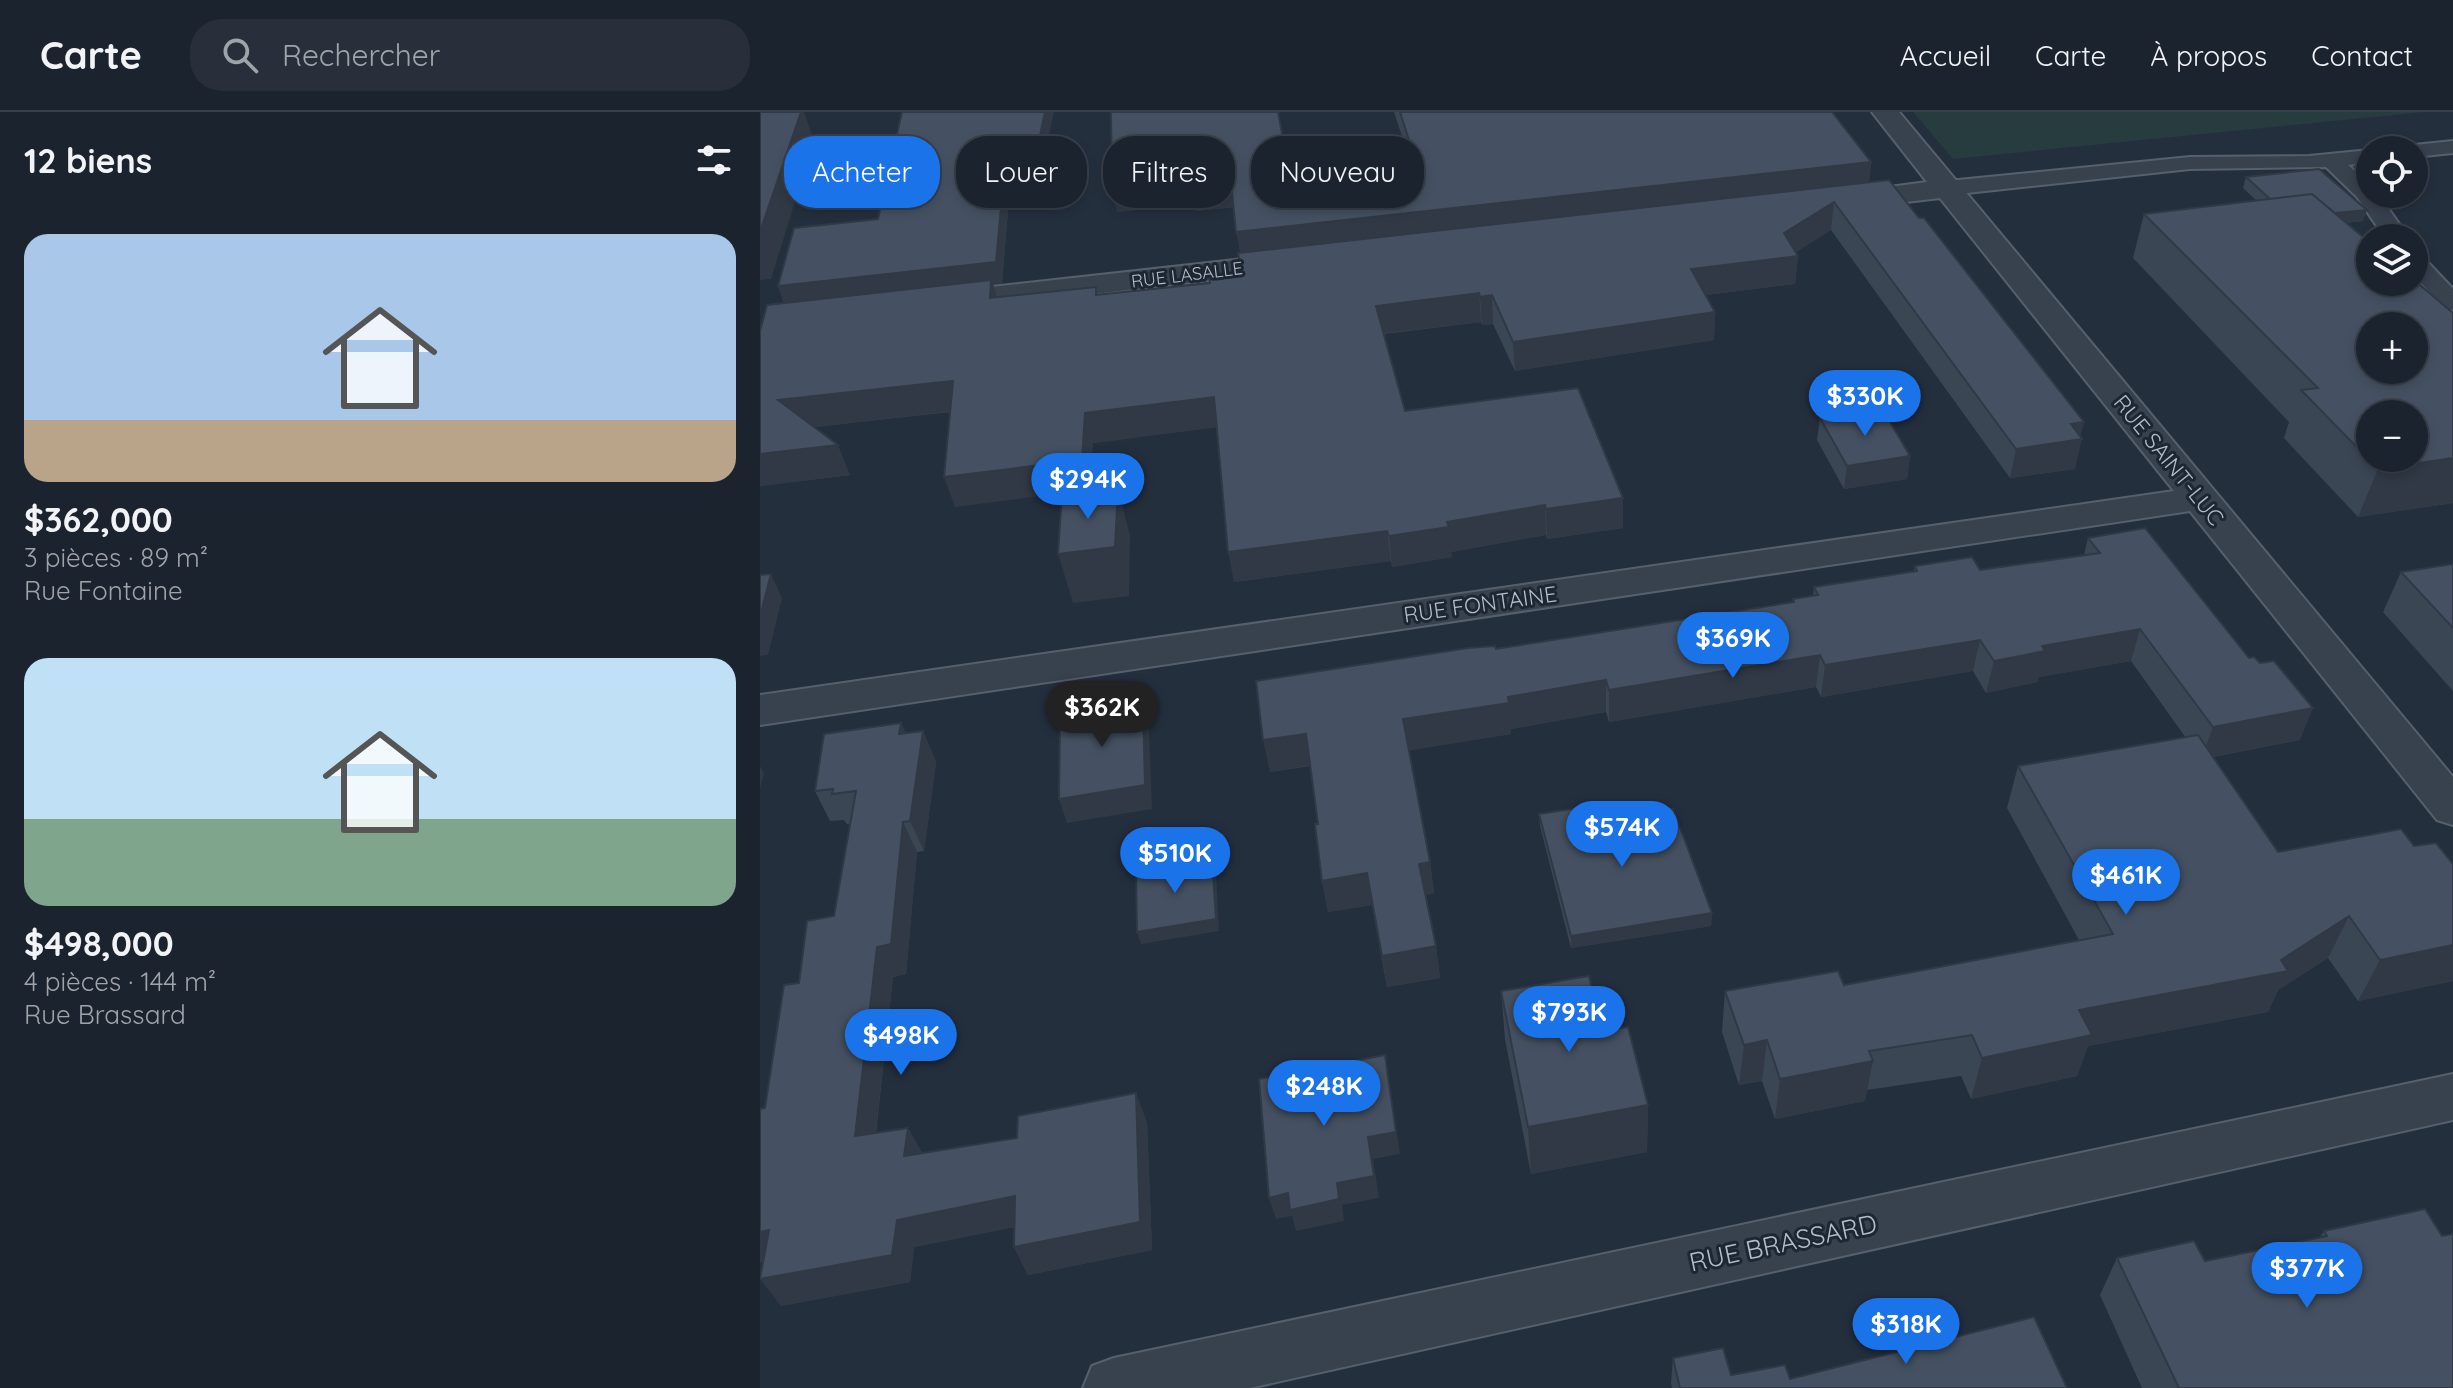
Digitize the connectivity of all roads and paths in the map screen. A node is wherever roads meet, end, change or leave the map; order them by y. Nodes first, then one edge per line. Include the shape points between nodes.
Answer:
1 (1885, 112) edge
2 (2453, 147) edge
3 (2428, 150) edge
4 (2356, 158) edge
5 (2332, 161) junction
6 (1948, 188) junction
7 (1806, 204) edge
8 (2387, 224) edge
9 (1334, 258) edge
10 (2428, 276) edge
11 (2453, 303) edge
12 (903, 307) edge
13 (2200, 498) junction
14 (760, 710) edge
15 (2453, 808) edge
16 (2453, 1097) edge
17 (1114, 1388) edge

1 - 6 street, RUE SAINT-LUC
2 - 3 lane
4 - 5 lane
5 - 6 lane via 2190,163
5 - 8 lane via 2365,192
6 - 7 street
6 - 13 street, RUE SAINT-LUC
9 - 12 street, RUE LASALLE
10 - 11 lane
13 - 14 street, RUE FONTAINE
13 - 15 street, RUE SAINT-LUC
16 - 17 street, RUE BRASSARD

